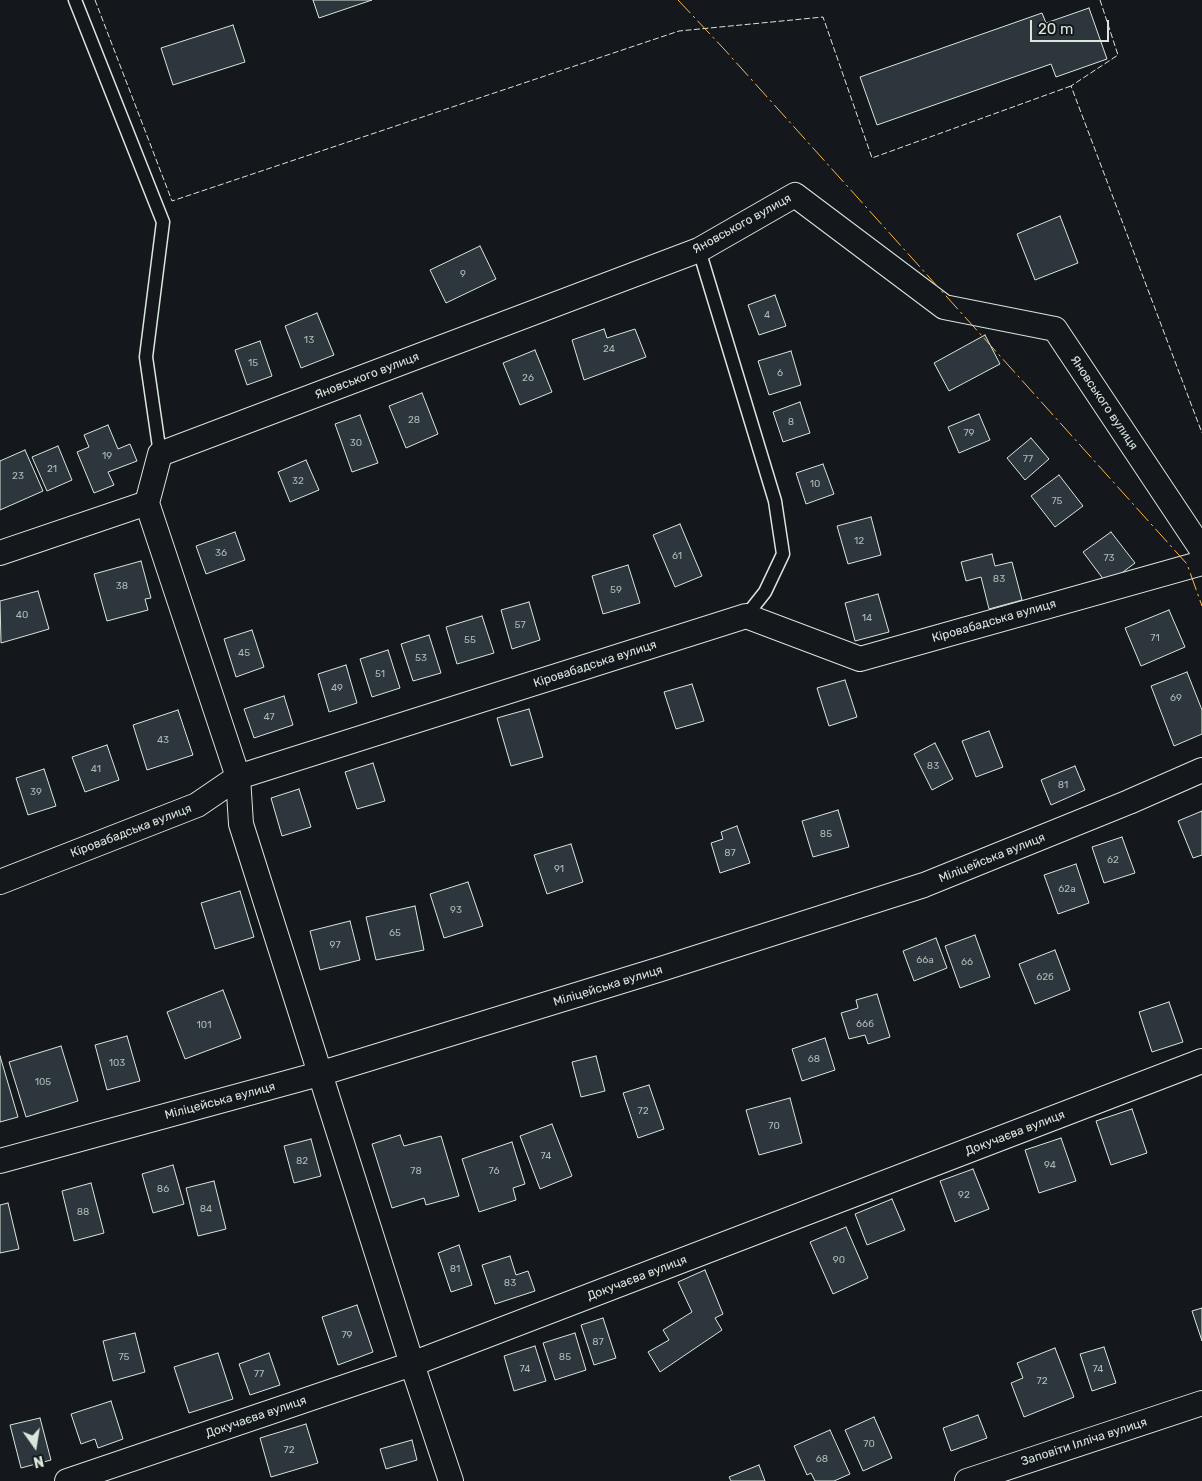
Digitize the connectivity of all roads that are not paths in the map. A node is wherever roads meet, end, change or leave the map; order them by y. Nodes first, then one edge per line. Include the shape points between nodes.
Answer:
1 (75, 0) edge
2 (699, 250) junction
3 (160, 454) junction
4 (147, 503) junction
5 (1202, 550) edge
6 (0, 553) edge
7 (1202, 562) edge
8 (746, 616) junction
9 (1202, 770) edge
10 (238, 777) junction
11 (0, 882) edge
12 (1202, 1061) edge
13 (319, 1074) junction
14 (0, 1161) edge
15 (412, 1364) junction
16 (1202, 1403) edge
17 (67, 1481) edge
18 (451, 1481) edge
19 (967, 1481) edge

1 - 3 lane via 163,222 146,357
2 - 3 street, Яновського вулиця
2 - 5 street, Яновського вулиця via 795,195 944,307 1054,329
2 - 8 lane via 775,501 782,554 765,592
3 - 4 street
4 - 6 street
4 - 10 street
7 - 8 street, Кіровабадська вулиця via 860,659
8 - 10 street, Кіровабадська вулиця
9 - 13 street, Міліцейська вулиця via 924,885
10 - 11 street, Кіровабадська вулиця via 197,806
10 - 13 street via 241,824
12 - 15 street, Докучаєва вулиця
13 - 14 street, Міліцейська вулиця
13 - 15 street
15 - 17 street, Докучаєва вулиця
15 - 18 street
16 - 19 street, Заповіти Ілліча вулиця

